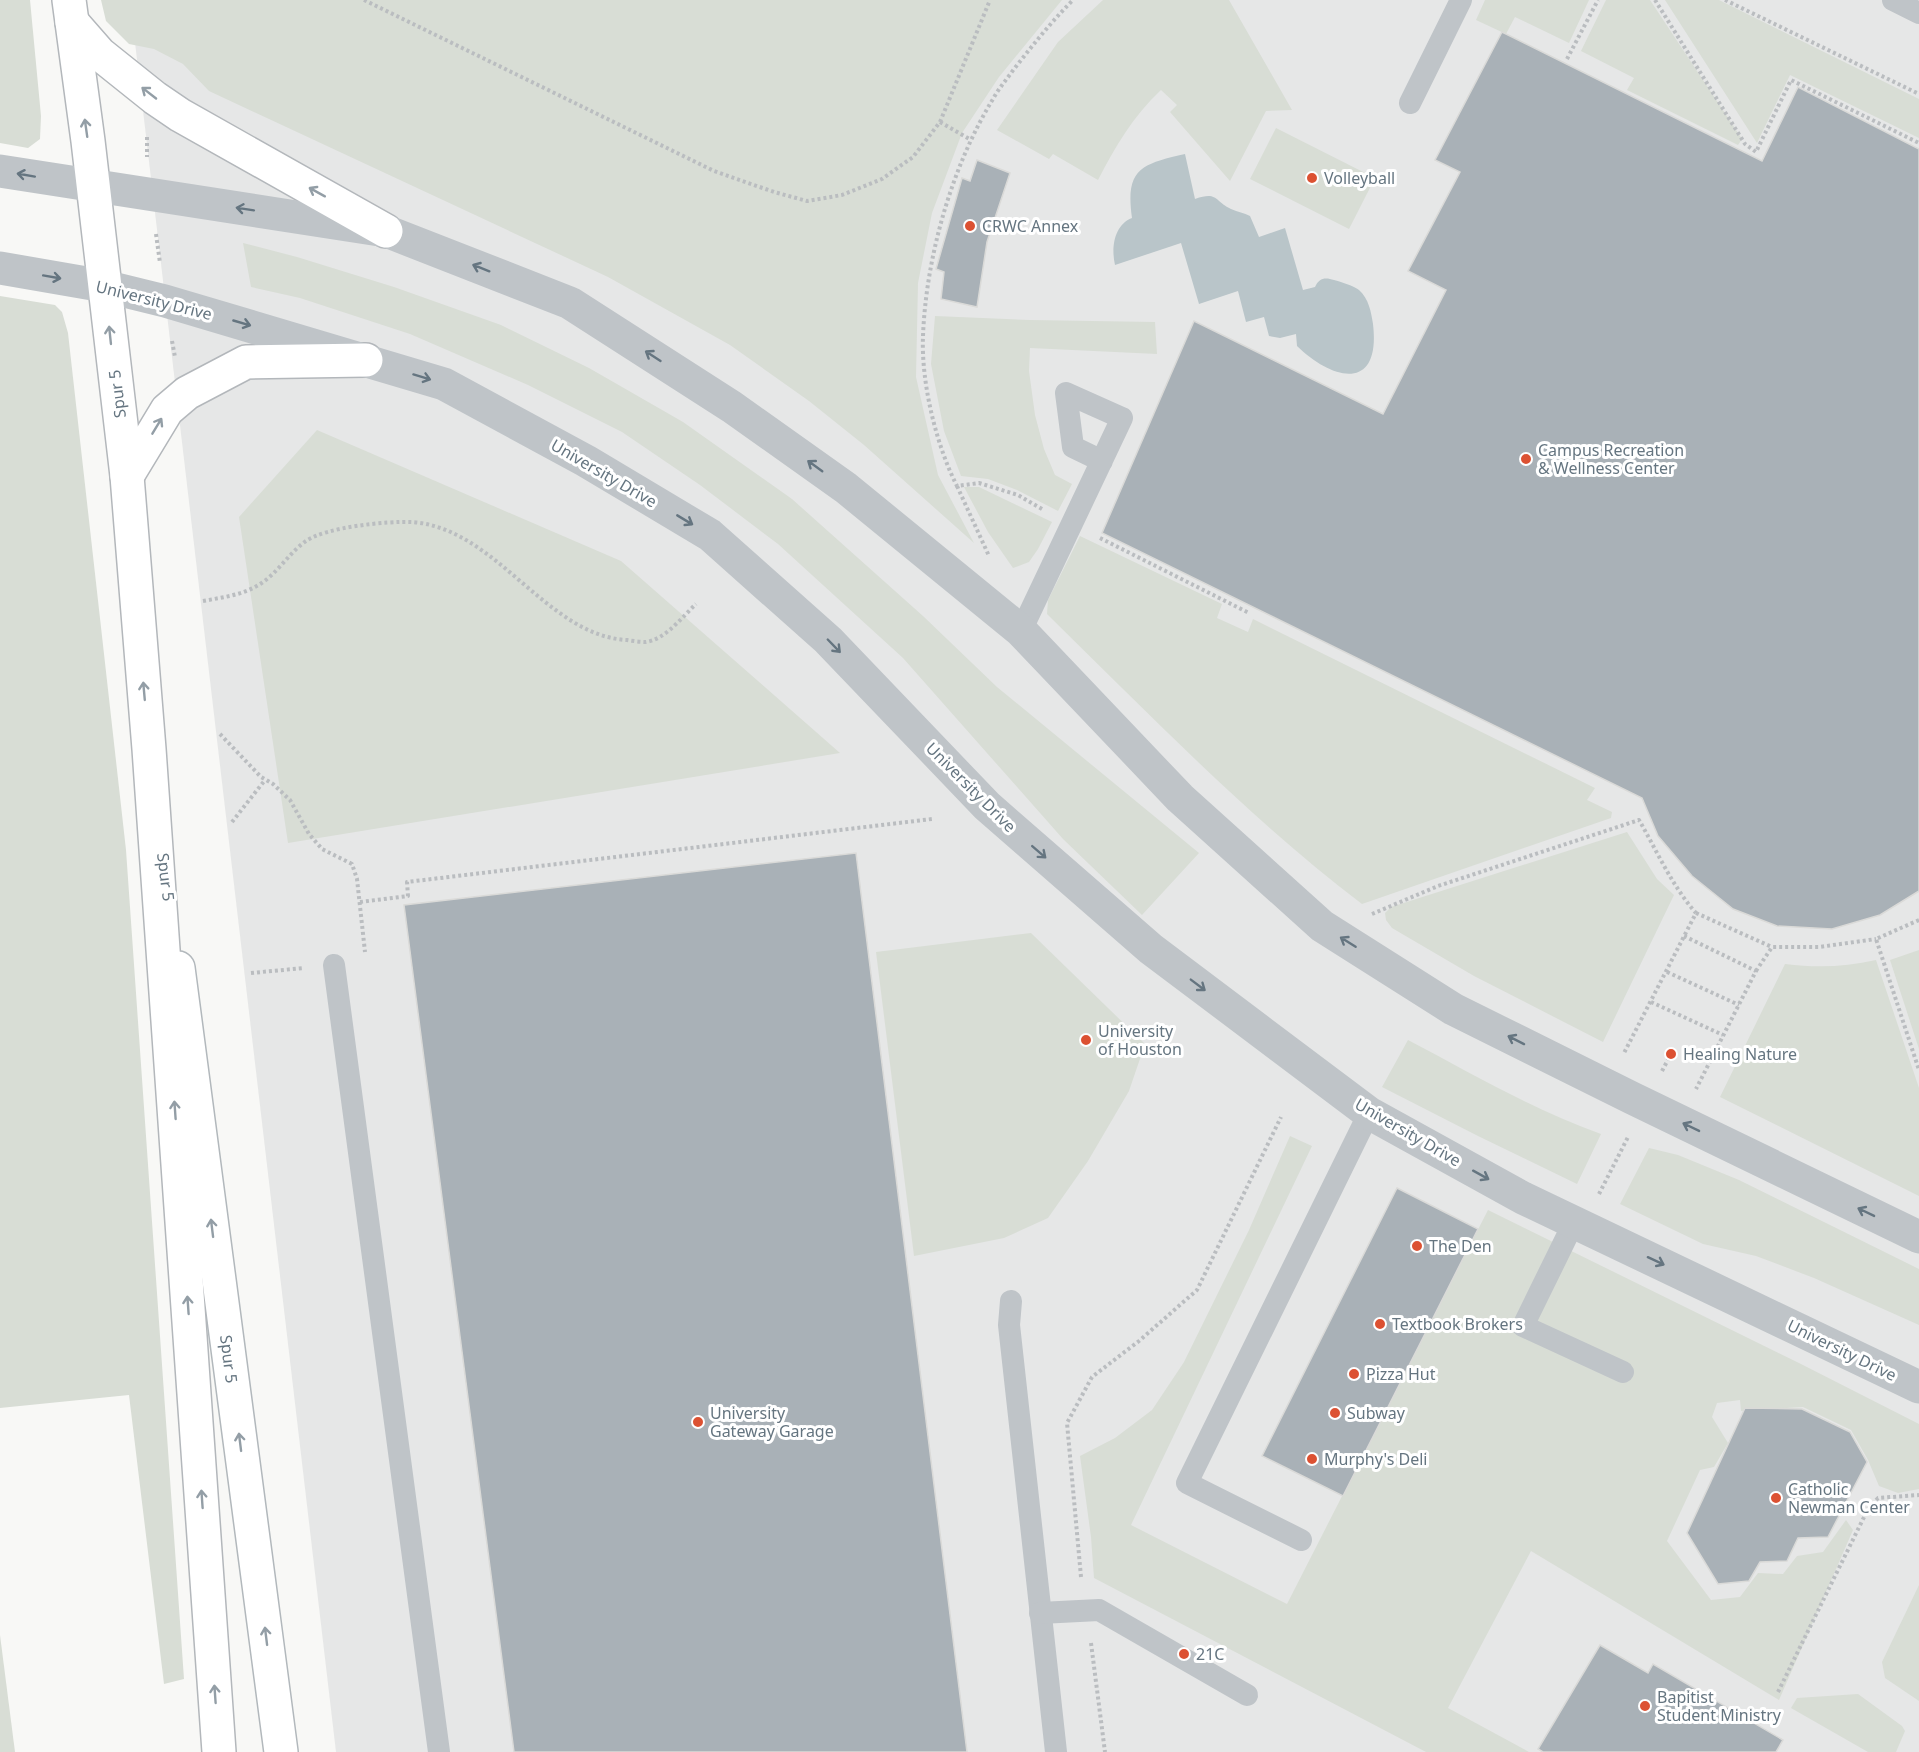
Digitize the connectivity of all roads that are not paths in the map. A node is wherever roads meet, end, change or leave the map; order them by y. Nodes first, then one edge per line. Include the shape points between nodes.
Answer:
1 (1461, 0) edge
2 (1893, 0) edge
3 (70, 11) edge
4 (1919, 13) edge
5 (1410, 103) dead end
6 (0, 171) edge
7 (93, 186) junction
8 (386, 231) junction
9 (0, 268) edge
10 (104, 286) junction
11 (366, 360) junction
12 (1102, 461) dead end
13 (127, 476) junction
14 (1021, 631) junction
15 (149, 749) junction
16 (334, 965) road end
17 (1369, 1113) junction
18 (1574, 1222) junction
19 (1919, 1237) edge
20 (1011, 1301) dead end
21 (1623, 1372) dead end
22 (1919, 1387) edge
23 (1301, 1540) dead end
24 (1041, 1613) junction
25 (1247, 1695) dead end
26 (219, 1752) edge
27 (281, 1752) edge
28 (439, 1752) edge
29 (1056, 1752) edge

1 - 5 lane
2 - 4 lane
7 -> 3 main road, Spur 5 / Spur 5
8 -> 3 main road via 155,98 99,54
7 -> 6 street
8 -> 7 street
7 - 10 main road, Spur 5 / Spur 5
14 -> 8 street via 846,488 732,407 570,303
9 -> 10 street, University Drive
10 -> 11 street, University Drive
13 -> 10 main road, Spur 5 / Spur 5
13 -> 11 main road via 167,410 187,393 246,362
11 -> 17 street, University Drive via 444,384 586,461 710,535 828,640 987,806 1151,950
12 - 14 lane
15 -> 13 main road, Spur 5 / Spur 5
19 -> 14 street via 1453,1009 1322,926 1180,798
26 -> 15 main road, Spur 5
27 -> 15 main road, Spur 5
16 - 28 lane
17 -> 18 street, University Drive
17 - 23 lane via 1187,1483
18 - 21 lane via 1523,1326
18 -> 22 street, University Drive
20 - 24 lane via 1009,1325
24 - 25 lane via 1099,1610
24 - 29 lane

